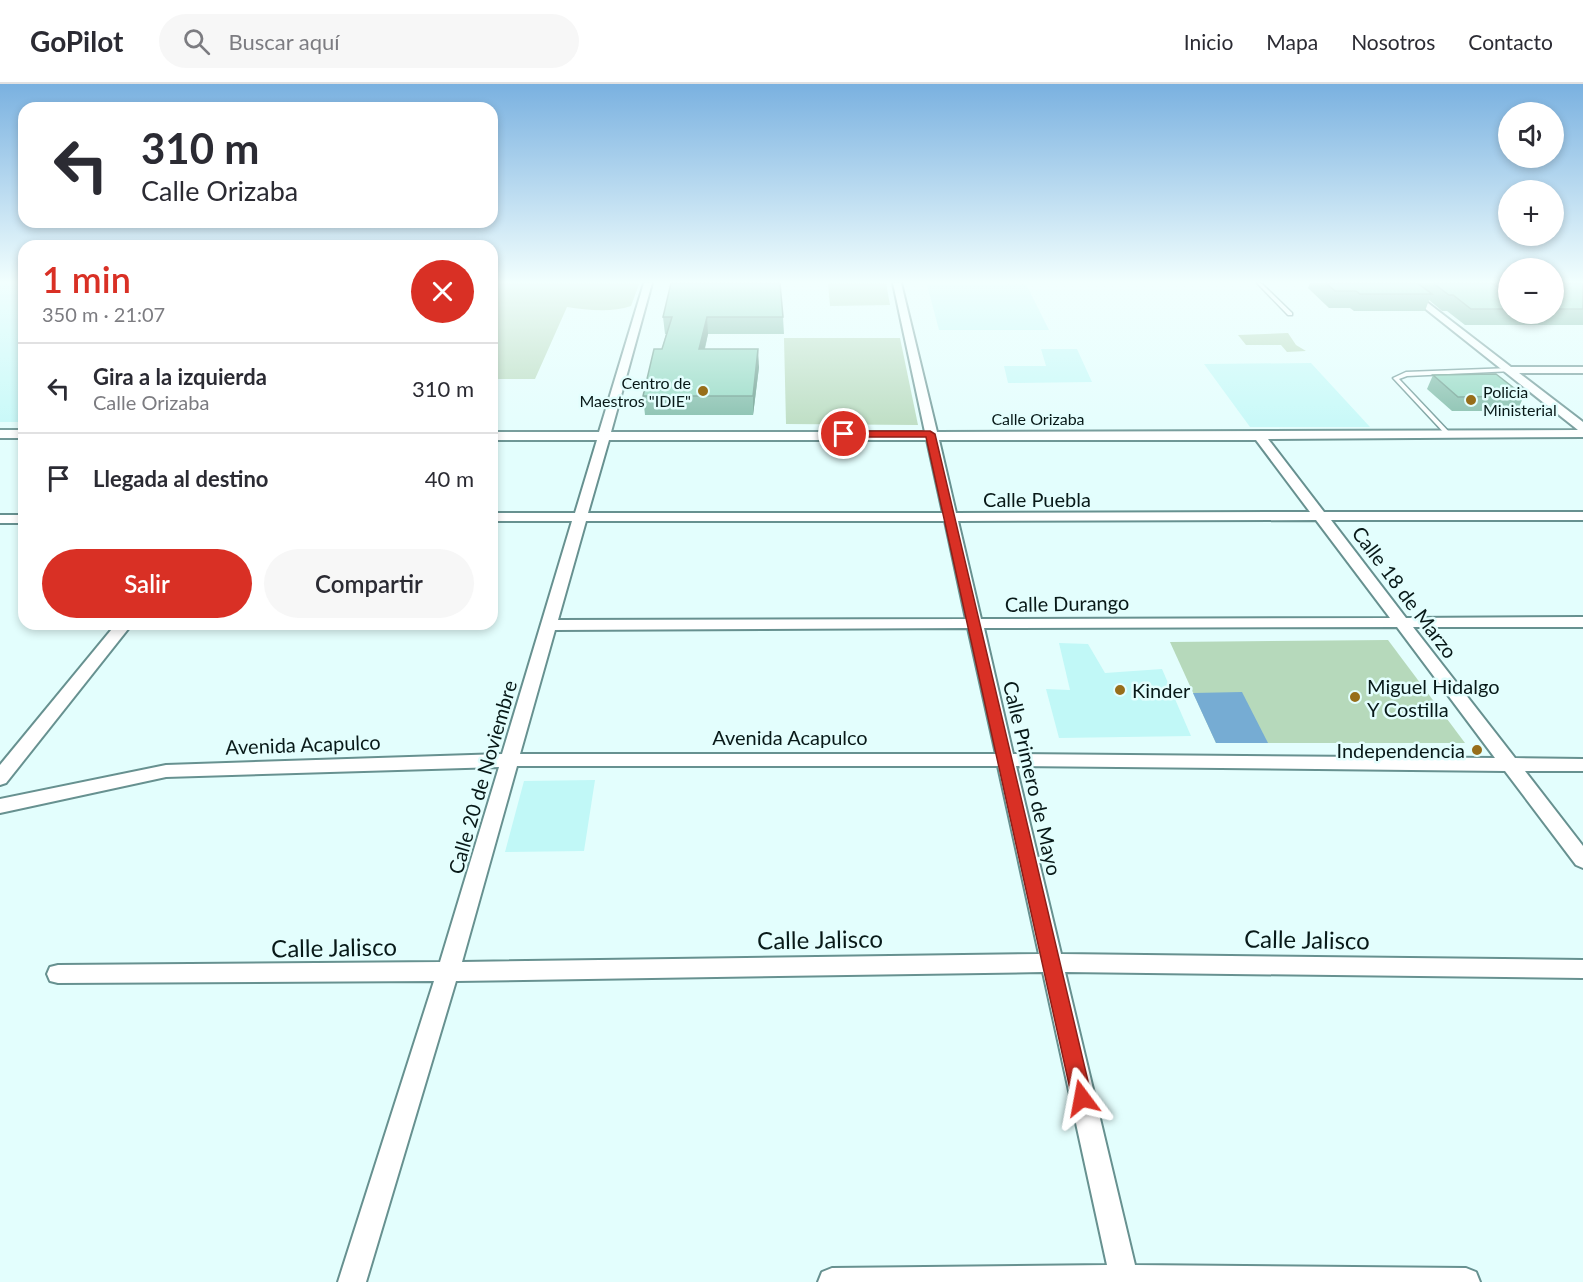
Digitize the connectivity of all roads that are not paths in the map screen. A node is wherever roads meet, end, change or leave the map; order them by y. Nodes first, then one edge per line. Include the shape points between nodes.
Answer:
1 (632, 339) edge
2 (909, 339) edge
3 (1470, 339) edge
4 (1511, 370) junction
5 (1583, 370) edge
6 (1583, 428) edge
7 (1583, 433) edge
8 (0, 434) edge
9 (18, 434) edge
10 (930, 434) junction
11 (1449, 435) junction
12 (498, 436) edge
13 (1259, 436) junction
14 (604, 437) junction
15 (1583, 516) edge
16 (498, 517) edge
17 (582, 517) junction
18 (951, 518) junction
19 (1322, 518) junction
20 (0, 519) edge
21 (18, 519) edge
22 (1401, 621) junction
23 (1583, 622) edge
24 (551, 625) junction
25 (975, 625) junction
26 (119, 630) edge
27 (510, 760) junction
28 (1006, 760) junction
29 (1511, 764) junction
30 (1583, 765) edge
31 (0, 777) edge
32 (0, 806) edge
33 (1583, 860) edge
34 (1050, 963) junction
35 (1583, 969) edge
36 (448, 972) junction
37 (58, 974) dead end
38 (1125, 1281) edge
39 (352, 1282) edge
40 (832, 1282) edge
41 (1466, 1282) edge

1 - 14 street, Calle 20 de Noviembre
2 - 10 street, Calle Primero de Mayo
3 - 4 street
4 - 5 street
4 - 6 street
4 - 11 lane via 1406,374 1396,378
7 - 11 street, Calle Orizaba
8 - 9 street
10 - 13 street, Calle Orizaba
10 - 14 street, Calle Orizaba
10 - 18 street, Calle Primero de Mayo
11 - 13 street, Calle Orizaba
12 - 14 street, Calle Orizaba
13 - 19 street, Calle 18 de Marzo
14 - 17 street, Calle 20 de Noviembre
15 - 19 street, Calle Puebla
16 - 17 street, Calle Puebla
17 - 18 street, Calle Puebla
17 - 24 street, Calle 20 de Noviembre
18 - 19 street, Calle Puebla
18 - 25 street, Calle Primero de Mayo
19 - 22 street, Calle 18 de Marzo
20 - 21 street
22 - 23 street, Calle Durango
22 - 25 street, Calle Durango
22 - 29 street, Calle 18 de Marzo
24 - 25 street, Calle Durango
24 - 27 street, Calle 20 de Noviembre
25 - 28 street, Calle Primero de Mayo
26 - 31 street
27 - 28 street, Avenida Acapulco
27 - 32 street, Avenida Acapulco via 166,771
27 - 36 street, Calle 20 de Noviembre
28 - 29 street, Avenida Acapulco
28 - 34 street, Calle Primero de Mayo
29 - 30 street, Avenida Acapulco
29 - 33 street, Calle 18 de Marzo
34 - 35 street, Calle Jalisco
34 - 36 street, Calle Jalisco
34 - 38 street, Calle Primero de Mayo
36 - 37 street, Calle Jalisco
36 - 39 street, Calle 20 de Noviembre
38 - 40 street
38 - 41 street

